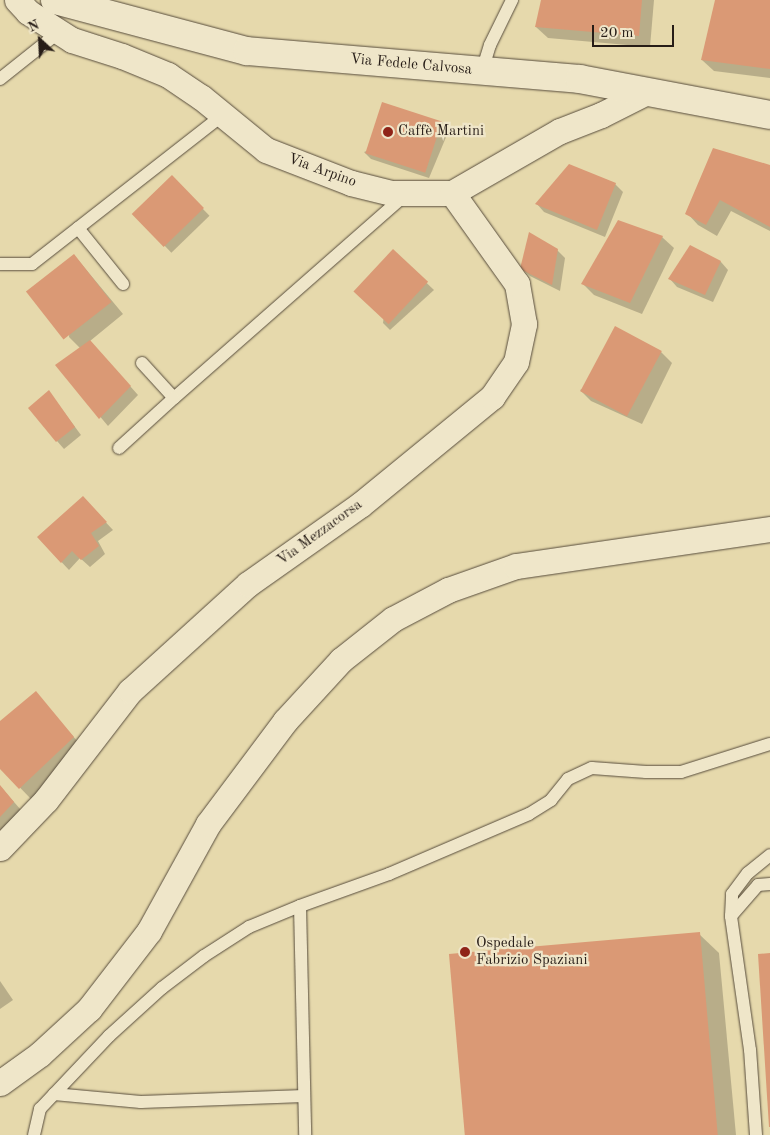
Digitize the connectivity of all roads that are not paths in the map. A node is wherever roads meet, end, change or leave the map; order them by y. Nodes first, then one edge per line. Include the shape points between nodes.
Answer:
1 (17, 0) edge
2 (55, 0) edge
3 (512, 0) edge
4 (59, 32) junction
5 (482, 71) junction
6 (0, 79) edge
7 (647, 92) junction
8 (223, 115) junction
9 (770, 115) edge
10 (407, 193) junction
11 (452, 193) junction
12 (78, 228) junction
13 (0, 264) edge
14 (123, 284) dead end
15 (142, 363) dead end
16 (174, 398) junction
17 (118, 448) dead end
18 (770, 529) edge
19 (770, 744) edge
20 (0, 848) edge
21 (770, 855) edge
22 (770, 884) edge
23 (300, 906) junction
24 (731, 916) junction
25 (0, 1083) edge
26 (54, 1094) junction
27 (304, 1096) junction
28 (34, 1135) edge
29 (305, 1135) edge
30 (756, 1135) edge

1 - 4 street, Via Arpino via 28,12
2 - 5 street, Via Fedele Calvosa via 247,51
3 - 5 lane via 490,45
4 - 6 lane
4 - 8 street, Via Arpino via 72,40 168,75
5 - 7 street, Via Fedele Calvosa via 580,79
7 - 9 street, Via Fedele Calvosa
7 - 11 street, Via Arpino via 560,131
8 - 10 street, Via Arpino via 266,150 391,194
8 - 12 lane
10 - 11 street, Via Arpino
10 - 16 lane
11 - 20 street, Via Mezzacorsa via 517,284 524,324 516,362 492,397 360,505 248,584 130,692 46,800
12 - 13 lane via 32,264
12 - 14 lane
15 - 16 lane
16 - 17 lane
18 - 25 street via 516,566 448,590 393,620 341,660 285,721 208,824 149,930 89,1009 40,1054
19 - 23 lane via 681,772 592,768 568,779 551,800 529,814 389,874
21 - 24 lane via 748,873 732,894
22 - 24 lane via 758,886
23 - 26 lane via 249,928 162,988 109,1036
23 - 27 lane
24 - 30 lane via 750,1050
26 - 27 lane via 141,1102
26 - 28 lane via 40,1109
27 - 29 lane

